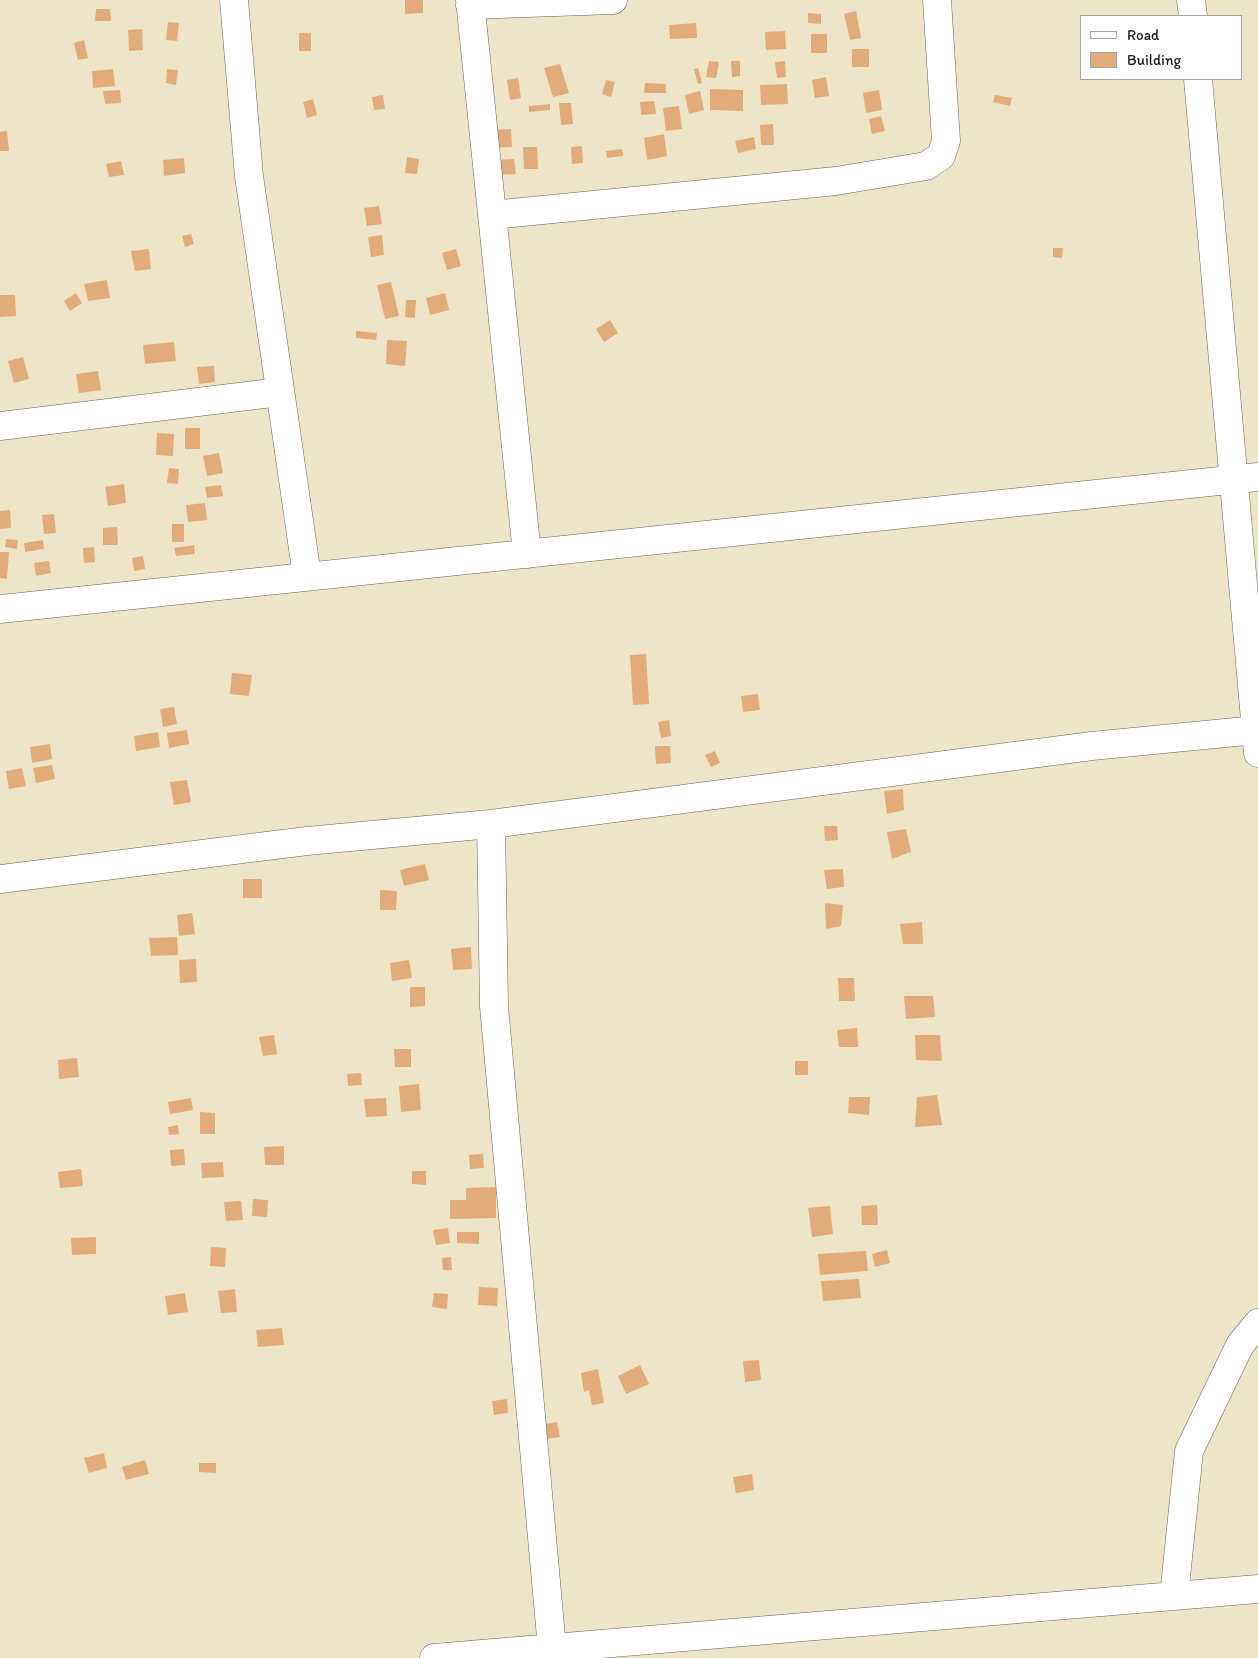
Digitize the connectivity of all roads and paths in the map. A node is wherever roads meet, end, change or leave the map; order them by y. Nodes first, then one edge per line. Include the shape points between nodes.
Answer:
1 (234, 0) edge
2 (613, 0) edge
3 (937, 0) edge
4 (1191, 0) edge
5 (470, 2) edge
6 (1193, 15) edge
7 (1198, 80) edge
8 (492, 215) junction
9 (280, 392) junction
10 (0, 426) edge
11 (1246, 478) edge
12 (526, 554) junction
13 (307, 576) junction
14 (0, 609) edge
15 (1257, 741) edge
16 (491, 824) junction
17 (0, 879) edge
18 (1258, 1323) edge
19 (1258, 1589) edge
20 (1174, 1596) junction
21 (552, 1648) junction
22 (434, 1658) edge

1 - 9 street via 249,176
2 - 5 street
3 - 8 street via 946,141 941,156 926,166 836,181
4 - 6 street
5 - 8 street
7 - 11 street
8 - 12 street
9 - 10 street
9 - 13 street
11 - 12 street
11 - 15 street
12 - 13 street
13 - 14 street
15 - 16 street via 1092,746
16 - 17 street via 307,841
16 - 21 street via 494,1006
18 - 20 street via 1240,1345 1190,1452
19 - 20 street
20 - 21 street
21 - 22 street

